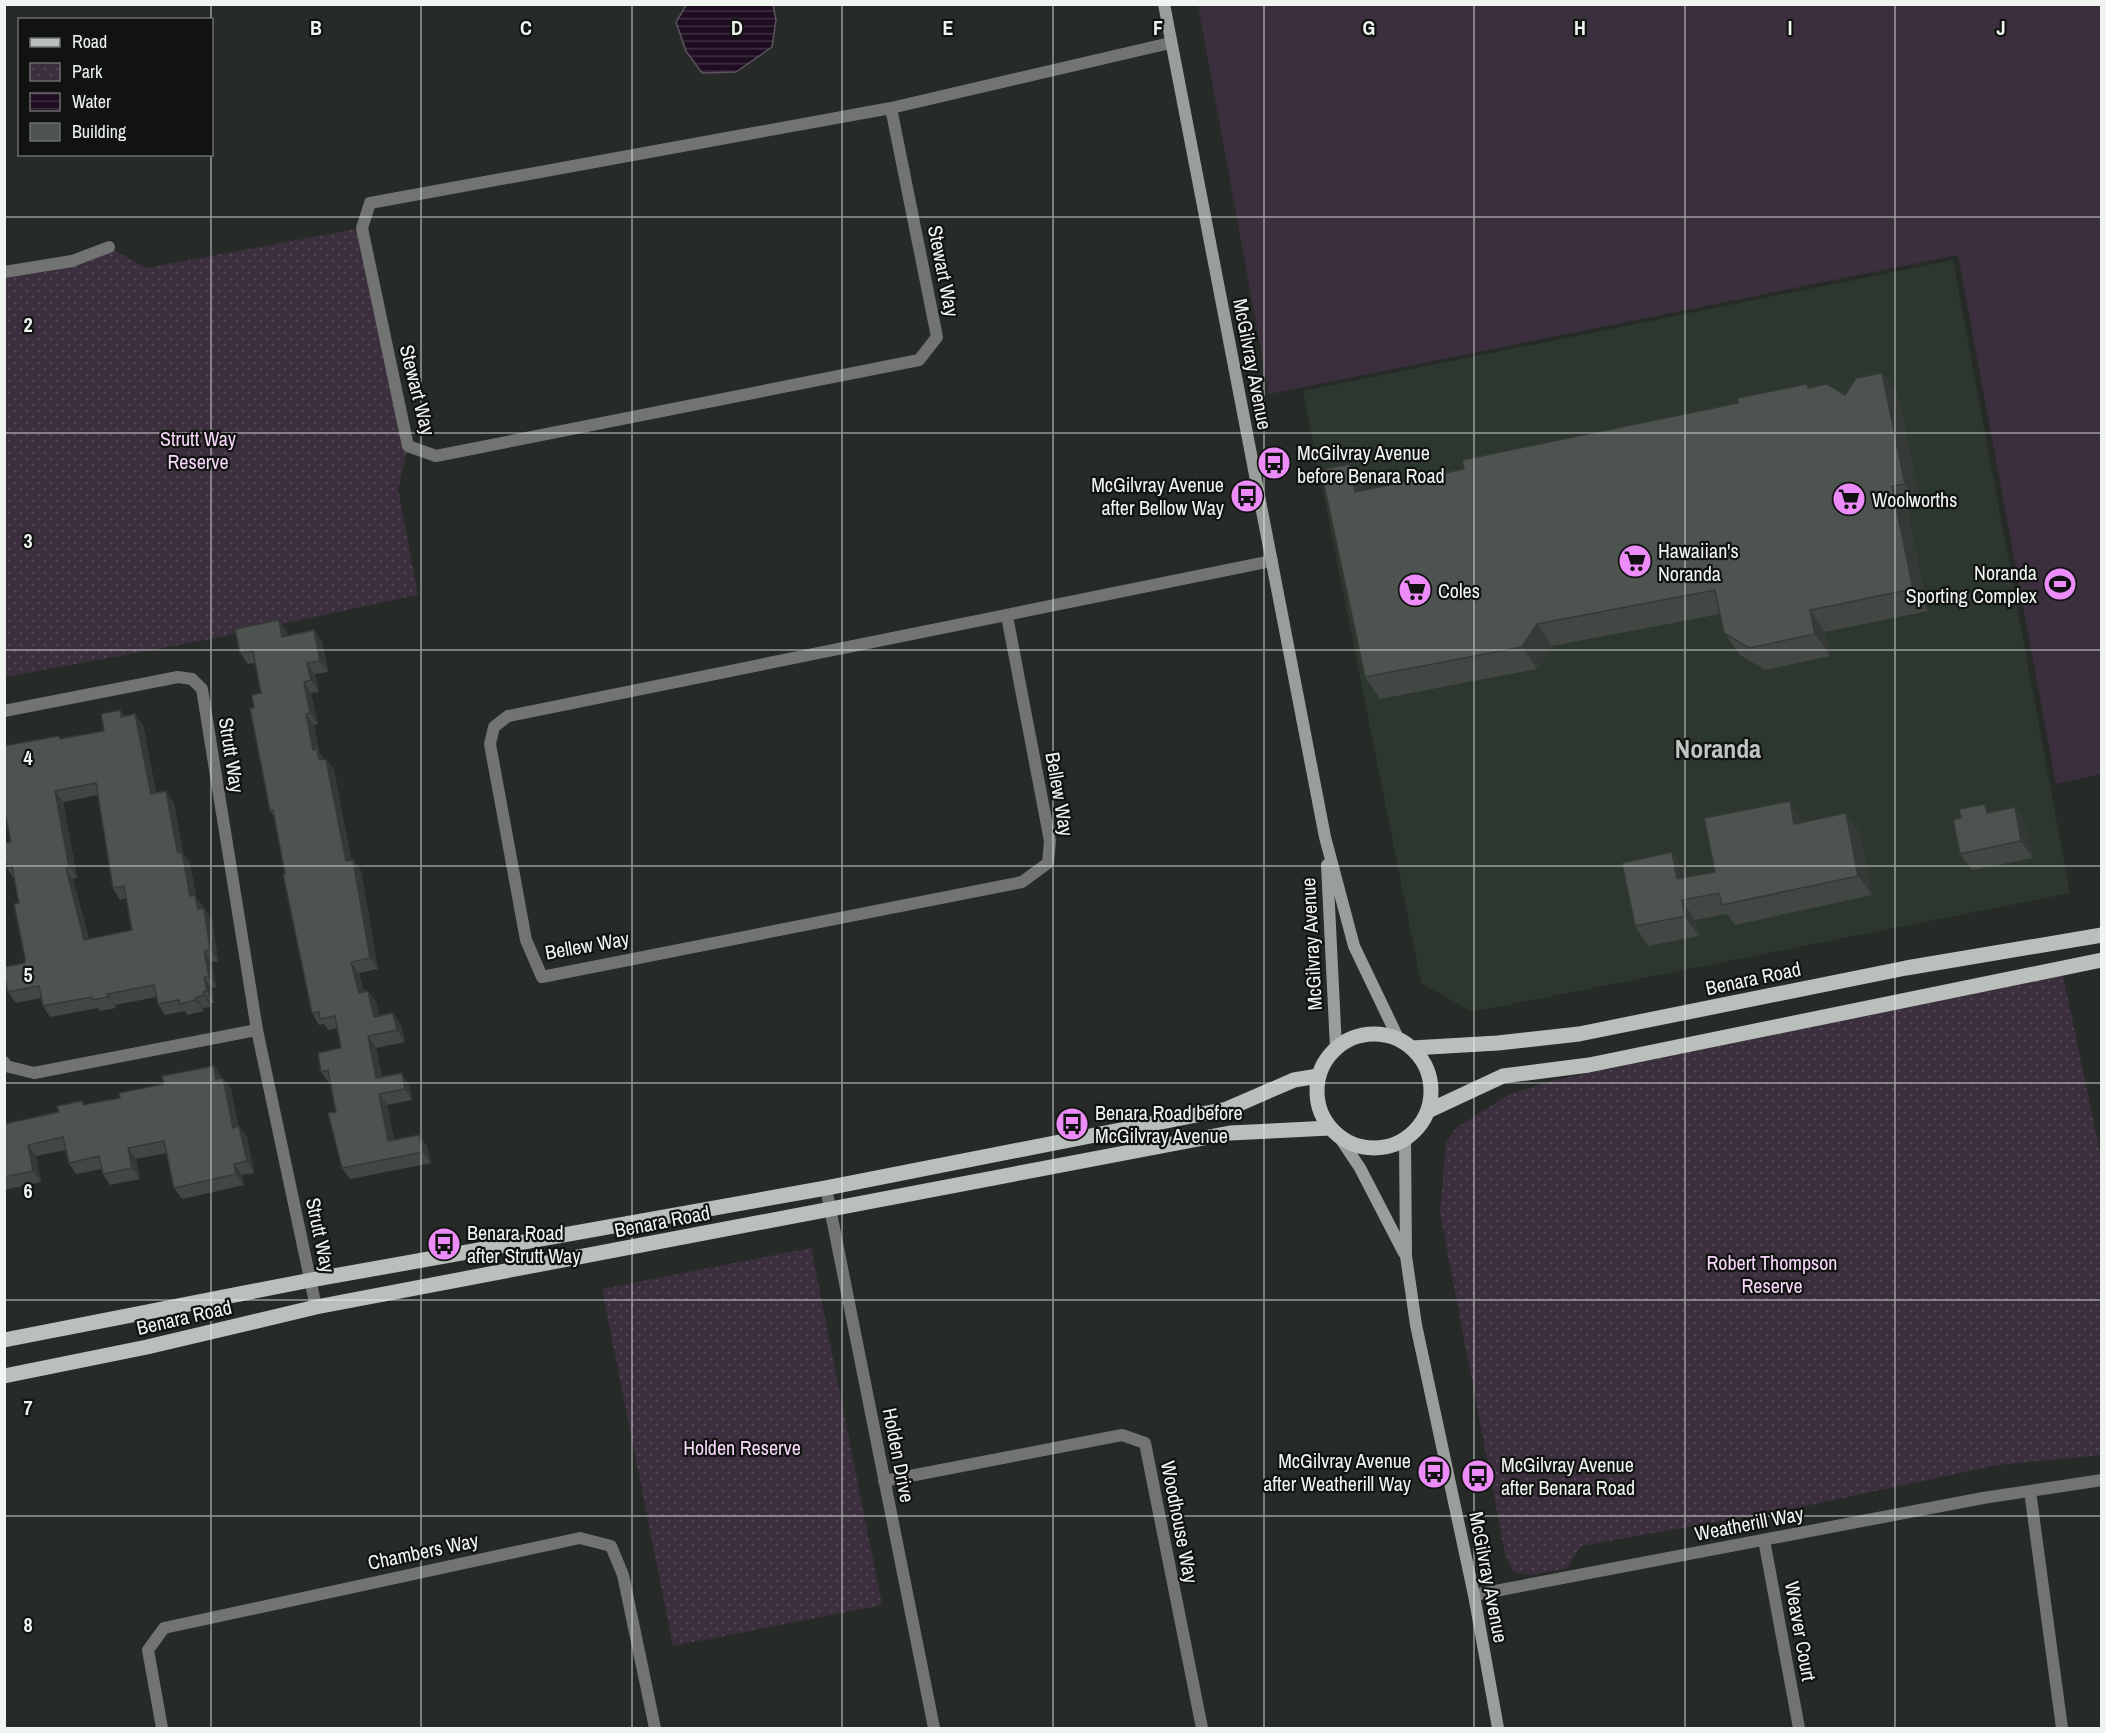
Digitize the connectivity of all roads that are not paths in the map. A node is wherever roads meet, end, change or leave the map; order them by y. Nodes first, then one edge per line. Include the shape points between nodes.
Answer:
1 (1164, 4) edge
2 (1170, 43) junction
3 (891, 108) junction
4 (109, 247) dead end
5 (4, 272) edge
6 (1272, 561) junction
7 (1007, 616) junction
8 (4, 711) edge
9 (1325, 837) junction
10 (2102, 934) edge
11 (2102, 960) edge
12 (257, 1030) junction
13 (1405, 1044) junction
14 (1336, 1048) junction
15 (4, 1062) edge
16 (1318, 1076) junction
17 (1428, 1111) junction
18 (1335, 1133) junction
19 (1405, 1139) junction
20 (826, 1188) junction
21 (831, 1210) junction
22 (1406, 1256) junction
23 (311, 1280) junction
24 (316, 1307) junction
25 (4, 1340) edge
26 (4, 1376) edge
27 (2102, 1480) edge
28 (884, 1481) junction
29 (2030, 1491) junction
30 (1764, 1540) junction
31 (1474, 1595) junction
32 (162, 1728) edge
33 (655, 1728) edge
34 (934, 1728) edge
35 (1202, 1728) edge
36 (1498, 1728) edge
37 (1799, 1728) edge
38 (2062, 1728) edge

1 - 2 main road, McGilvray Avenue
2 - 3 street, Stewart Way
2 - 6 main road, McGilvray Avenue
3 - 3 street, Stewart Way via 370,203 362,228 408,446 436,456 919,360 937,337
4 - 5 street via 72,261
6 - 7 street, Bellew Way
6 - 9 main road, McGilvray Avenue
7 - 7 street, Bellew Way via 508,716 494,727 490,744 526,940 542,976 1022,882 1047,862 1050,841
8 - 12 street, Strutt Way via 178,677 192,680 202,689
9 - 13 main road, McGilvray Avenue via 1354,946
9 - 14 main road, McGilvray Avenue
10 - 13 main road, Benara Road via 1906,968 1580,1035 1498,1043
11 - 17 main road via 1589,1065 1503,1076
12 - 15 street via 34,1073 6,1066
12 - 23 street, Strutt Way
13 - 14 main road via 1383,1035 1366,1035
13 - 17 main road via 1423,1061 1430,1077
14 - 16 main road
16 - 18 main road via 1316,1095 1320,1112
16 - 20 main road, Benara Road via 1294,1080 1227,1109
17 - 19 main road
18 - 19 main road via 1355,1146 1372,1148
18 - 21 main road, Benara Road via 1230,1133
18 - 22 main road, McGilvray Avenue via 1360,1168
19 - 22 main road, McGilvray Avenue
20 - 21 street, Holden Drive
20 - 23 main road, Benara Road
21 - 24 main road, Benara Road
21 - 28 street, Holden Drive
22 - 31 main road, McGilvray Avenue via 1416,1324
23 - 24 street, Strutt Way
23 - 25 main road, Benara Road
24 - 26 main road, Benara Road
27 - 29 street, Weatherill Way
28 - 34 street, Holden Drive
28 - 35 street, Woodhouse Way via 1122,1435 1145,1443
29 - 30 street, Weatherill Way
29 - 38 street
30 - 31 street, Weatherill Way
30 - 37 street, Weaver Court
31 - 36 main road, McGilvray Avenue
32 - 33 street, Chambers Way via 148,1650 164,1628 579,1538 611,1546 623,1575

